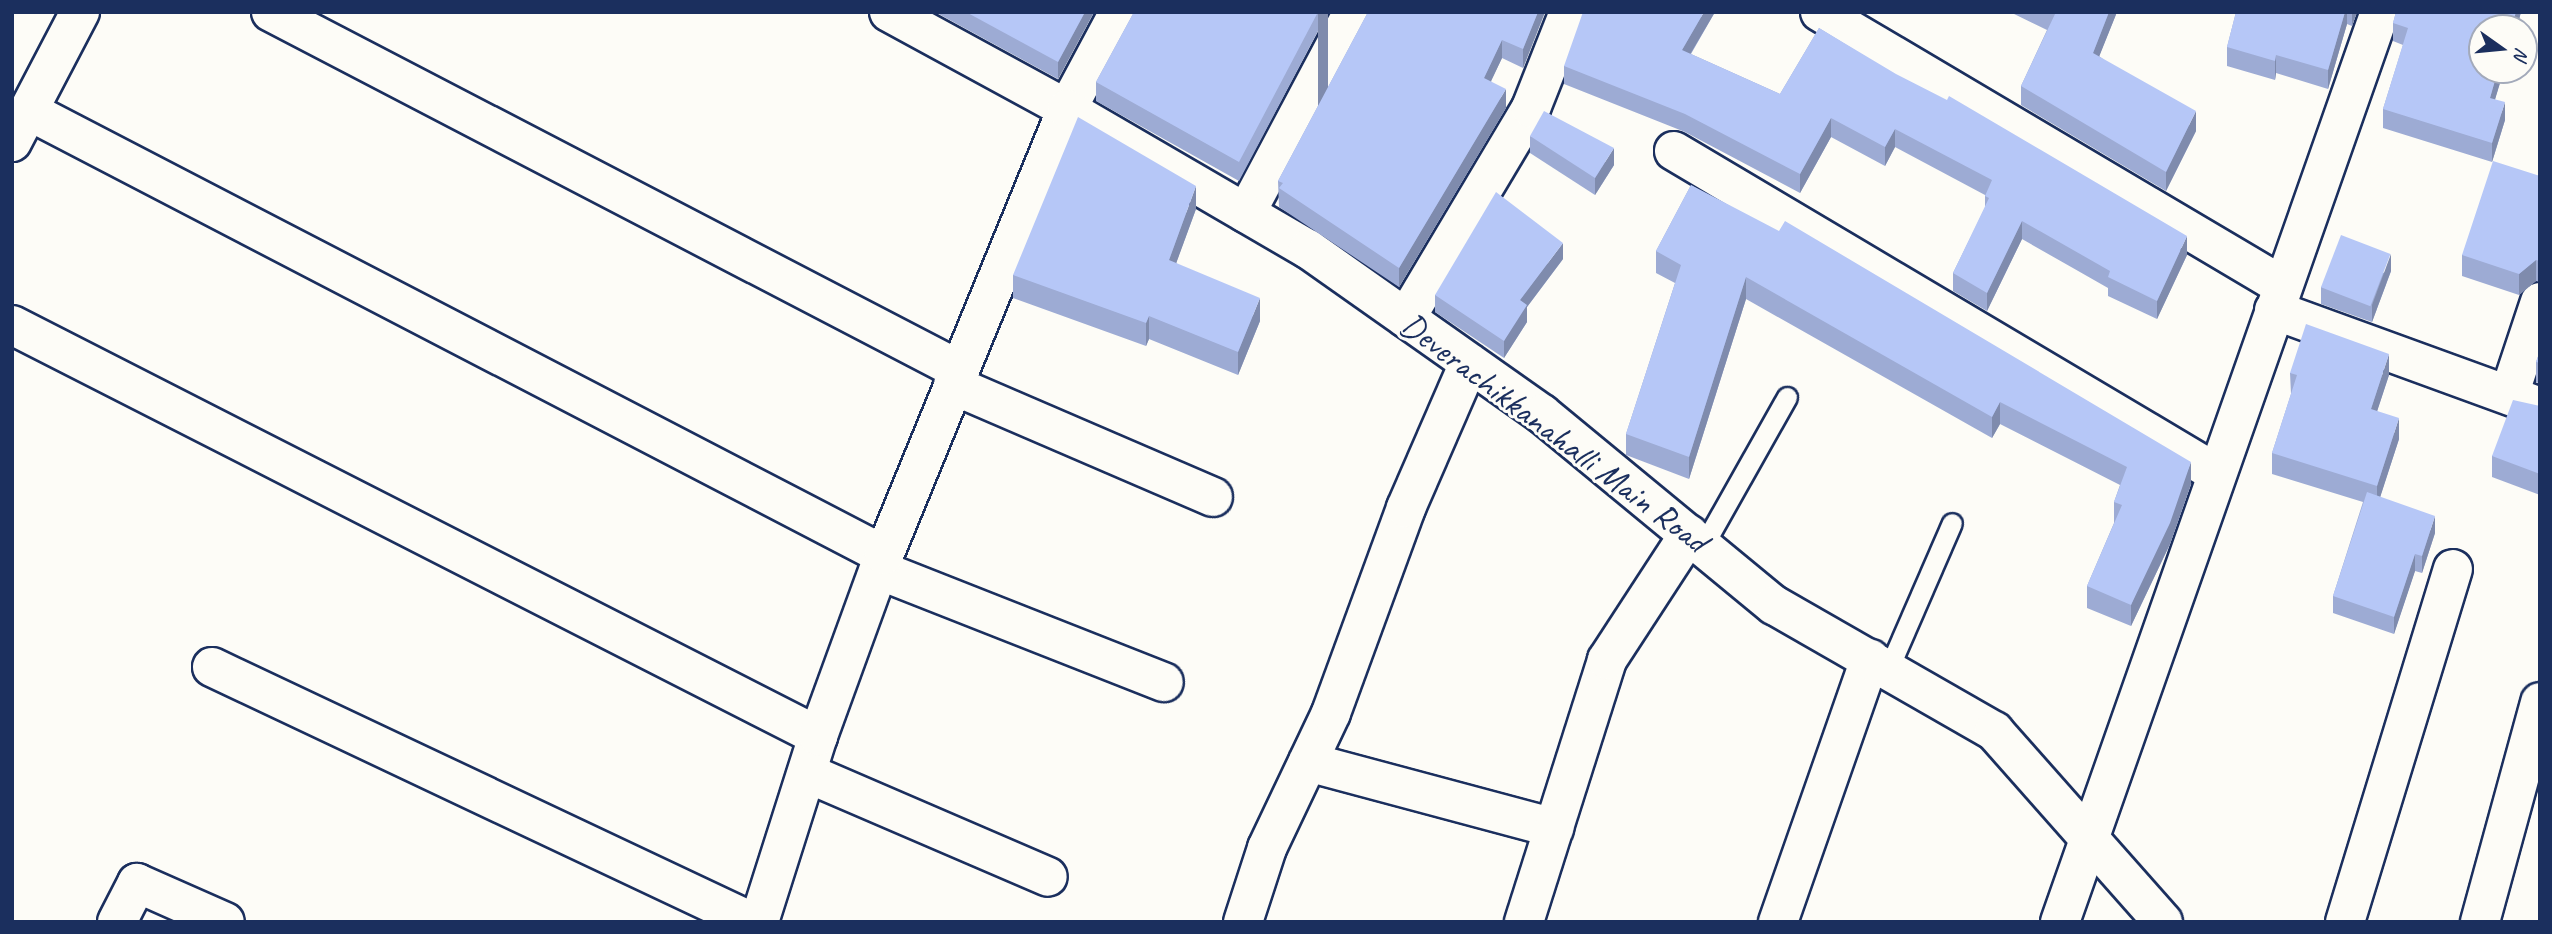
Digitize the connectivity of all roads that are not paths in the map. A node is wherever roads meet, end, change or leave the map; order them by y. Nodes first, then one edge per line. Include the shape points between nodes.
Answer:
1 (80, 12) edge
2 (271, 12) edge
3 (1119, 12) edge
4 (1353, 12) edge
5 (1569, 12) edge
6 (1820, 12) edge
7 (2379, 12) edge
8 (901, 15) edge
9 (1067, 108) junction
10 (21, 127) edge
11 (1674, 151) dead end
12 (1246, 214) junction
13 (2279, 298) junction
14 (2540, 302) edge
15 (1406, 318) junction
16 (12, 325) edge
17 (1469, 363) junction
18 (956, 377) junction
19 (1787, 397) dead end
20 (2524, 401) edge
21 (2216, 473) junction
22 (1213, 497) dead end
23 (1952, 523) dead end
24 (1696, 540) junction
25 (882, 563) junction
26 (2453, 569) dead end
27 (1879, 665) junction
28 (212, 667) dead end
29 (1164, 682) dead end
30 (2540, 702) edge
31 (818, 736) junction
32 (1308, 762) junction
33 (807, 773) junction
34 (1554, 828) junction
35 (2089, 838) junction
36 (1048, 877) dead end
37 (117, 922) edge
38 (225, 922) edge
39 (752, 922) edge
40 (759, 922) edge
41 (1243, 922) edge
42 (1524, 922) edge
43 (1778, 922) edge
44 (2060, 922) edge
45 (2163, 922) edge
46 (2345, 922) edge
47 (2480, 922) edge

1 - 10 street
2 - 18 street
3 - 9 street
4 - 12 street
5 - 15 street via 1531,108
6 - 13 street
7 - 13 street
8 - 9 street, Deverachikkanahalli Main Road
9 - 12 street, Deverachikkanahalli Main Road
9 - 18 street
10 - 25 street
11 - 21 street
12 - 15 street, Deverachikkanahalli Main Road via 1308,250
13 - 20 street
13 - 21 street
14 - 20 street
15 - 17 street, Deverachikkanahalli Main Road
16 - 31 street
17 - 24 street, Deverachikkanahalli Main Road via 1542,414
17 - 32 street via 1406,508 1331,713
18 - 22 street
18 - 25 street
19 - 24 lane
21 - 35 street
23 - 27 lane
24 - 27 street, Deverachikkanahalli Main Road via 1774,605
24 - 34 street via 1607,660
25 - 29 street
25 - 31 street
26 - 46 street
27 - 35 street, Deverachikkanahalli Main Road via 1994,731
27 - 43 street
28 - 39 street
30 - 47 street
31 - 33 street
32 - 34 street
32 - 41 street via 1267,848
33 - 36 street
33 - 40 street
34 - 42 street
35 - 44 street
35 - 45 street, Deverachikkanahalli Main Road
37 - 38 street via 137,883

